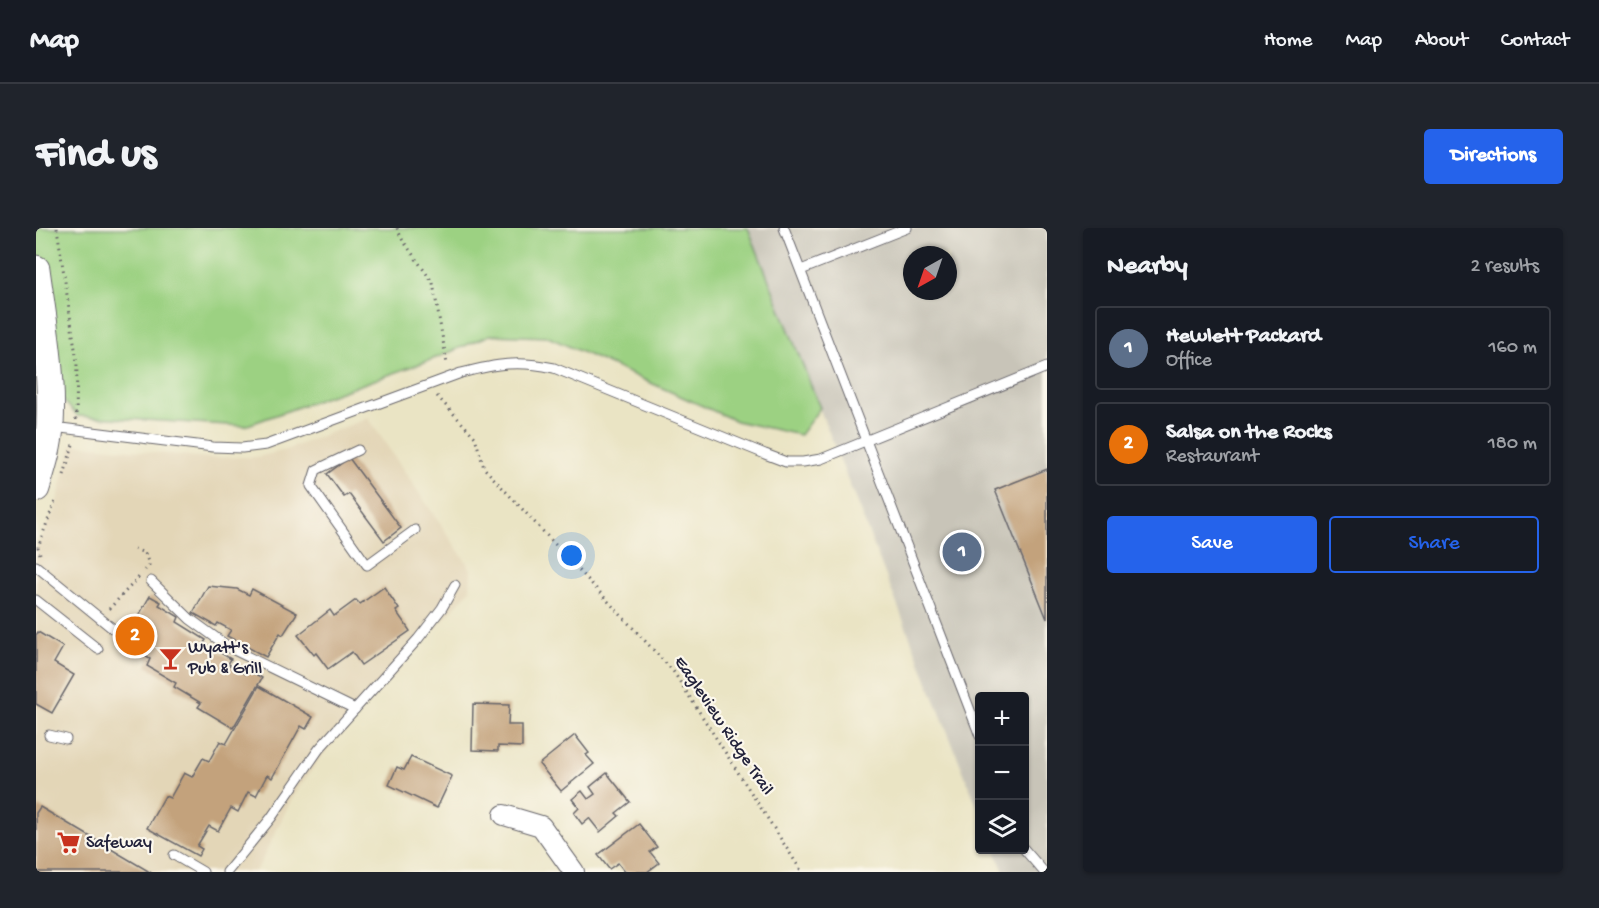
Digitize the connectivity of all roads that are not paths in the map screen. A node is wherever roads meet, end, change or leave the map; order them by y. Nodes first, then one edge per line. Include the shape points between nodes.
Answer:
1 (784, 228) edge
2 (907, 228) edge
3 (36, 269) edge
4 (801, 270) junction
5 (1047, 367) edge
6 (54, 428) edge
7 (867, 442) junction
8 (358, 450) dead end
9 (52, 488) edge
10 (415, 530) dead end
11 (38, 562) edge
12 (151, 581) dead end
13 (455, 585) dead end
14 (36, 600) edge
15 (112, 628) dead end
16 (98, 649) dead end
17 (355, 709) junction
18 (975, 724) edge
19 (49, 735) dead end
20 (66, 739) dead end
21 (504, 814) dead end
22 (1028, 854) edge
23 (174, 855) dead end
24 (203, 872) edge
25 (227, 872) edge
26 (574, 872) edge
27 (1044, 872) edge

1 - 4 lane
2 - 4 lane
3 - 6 main road
4 - 7 lane
5 - 7 lane
6 - 7 lane via 213,447 266,445 450,377 490,365 531,363 554,368 786,462 821,459
6 - 9 main road via 44,463
7 - 18 lane
8 - 10 lane via 316,470 311,486 367,565
11 - 15 lane
12 - 17 lane via 230,648
13 - 17 lane via 418,639
14 - 16 lane
17 - 25 lane via 319,749
19 - 20 lane
21 - 26 street via 541,826
22 - 27 lane
23 - 24 lane

